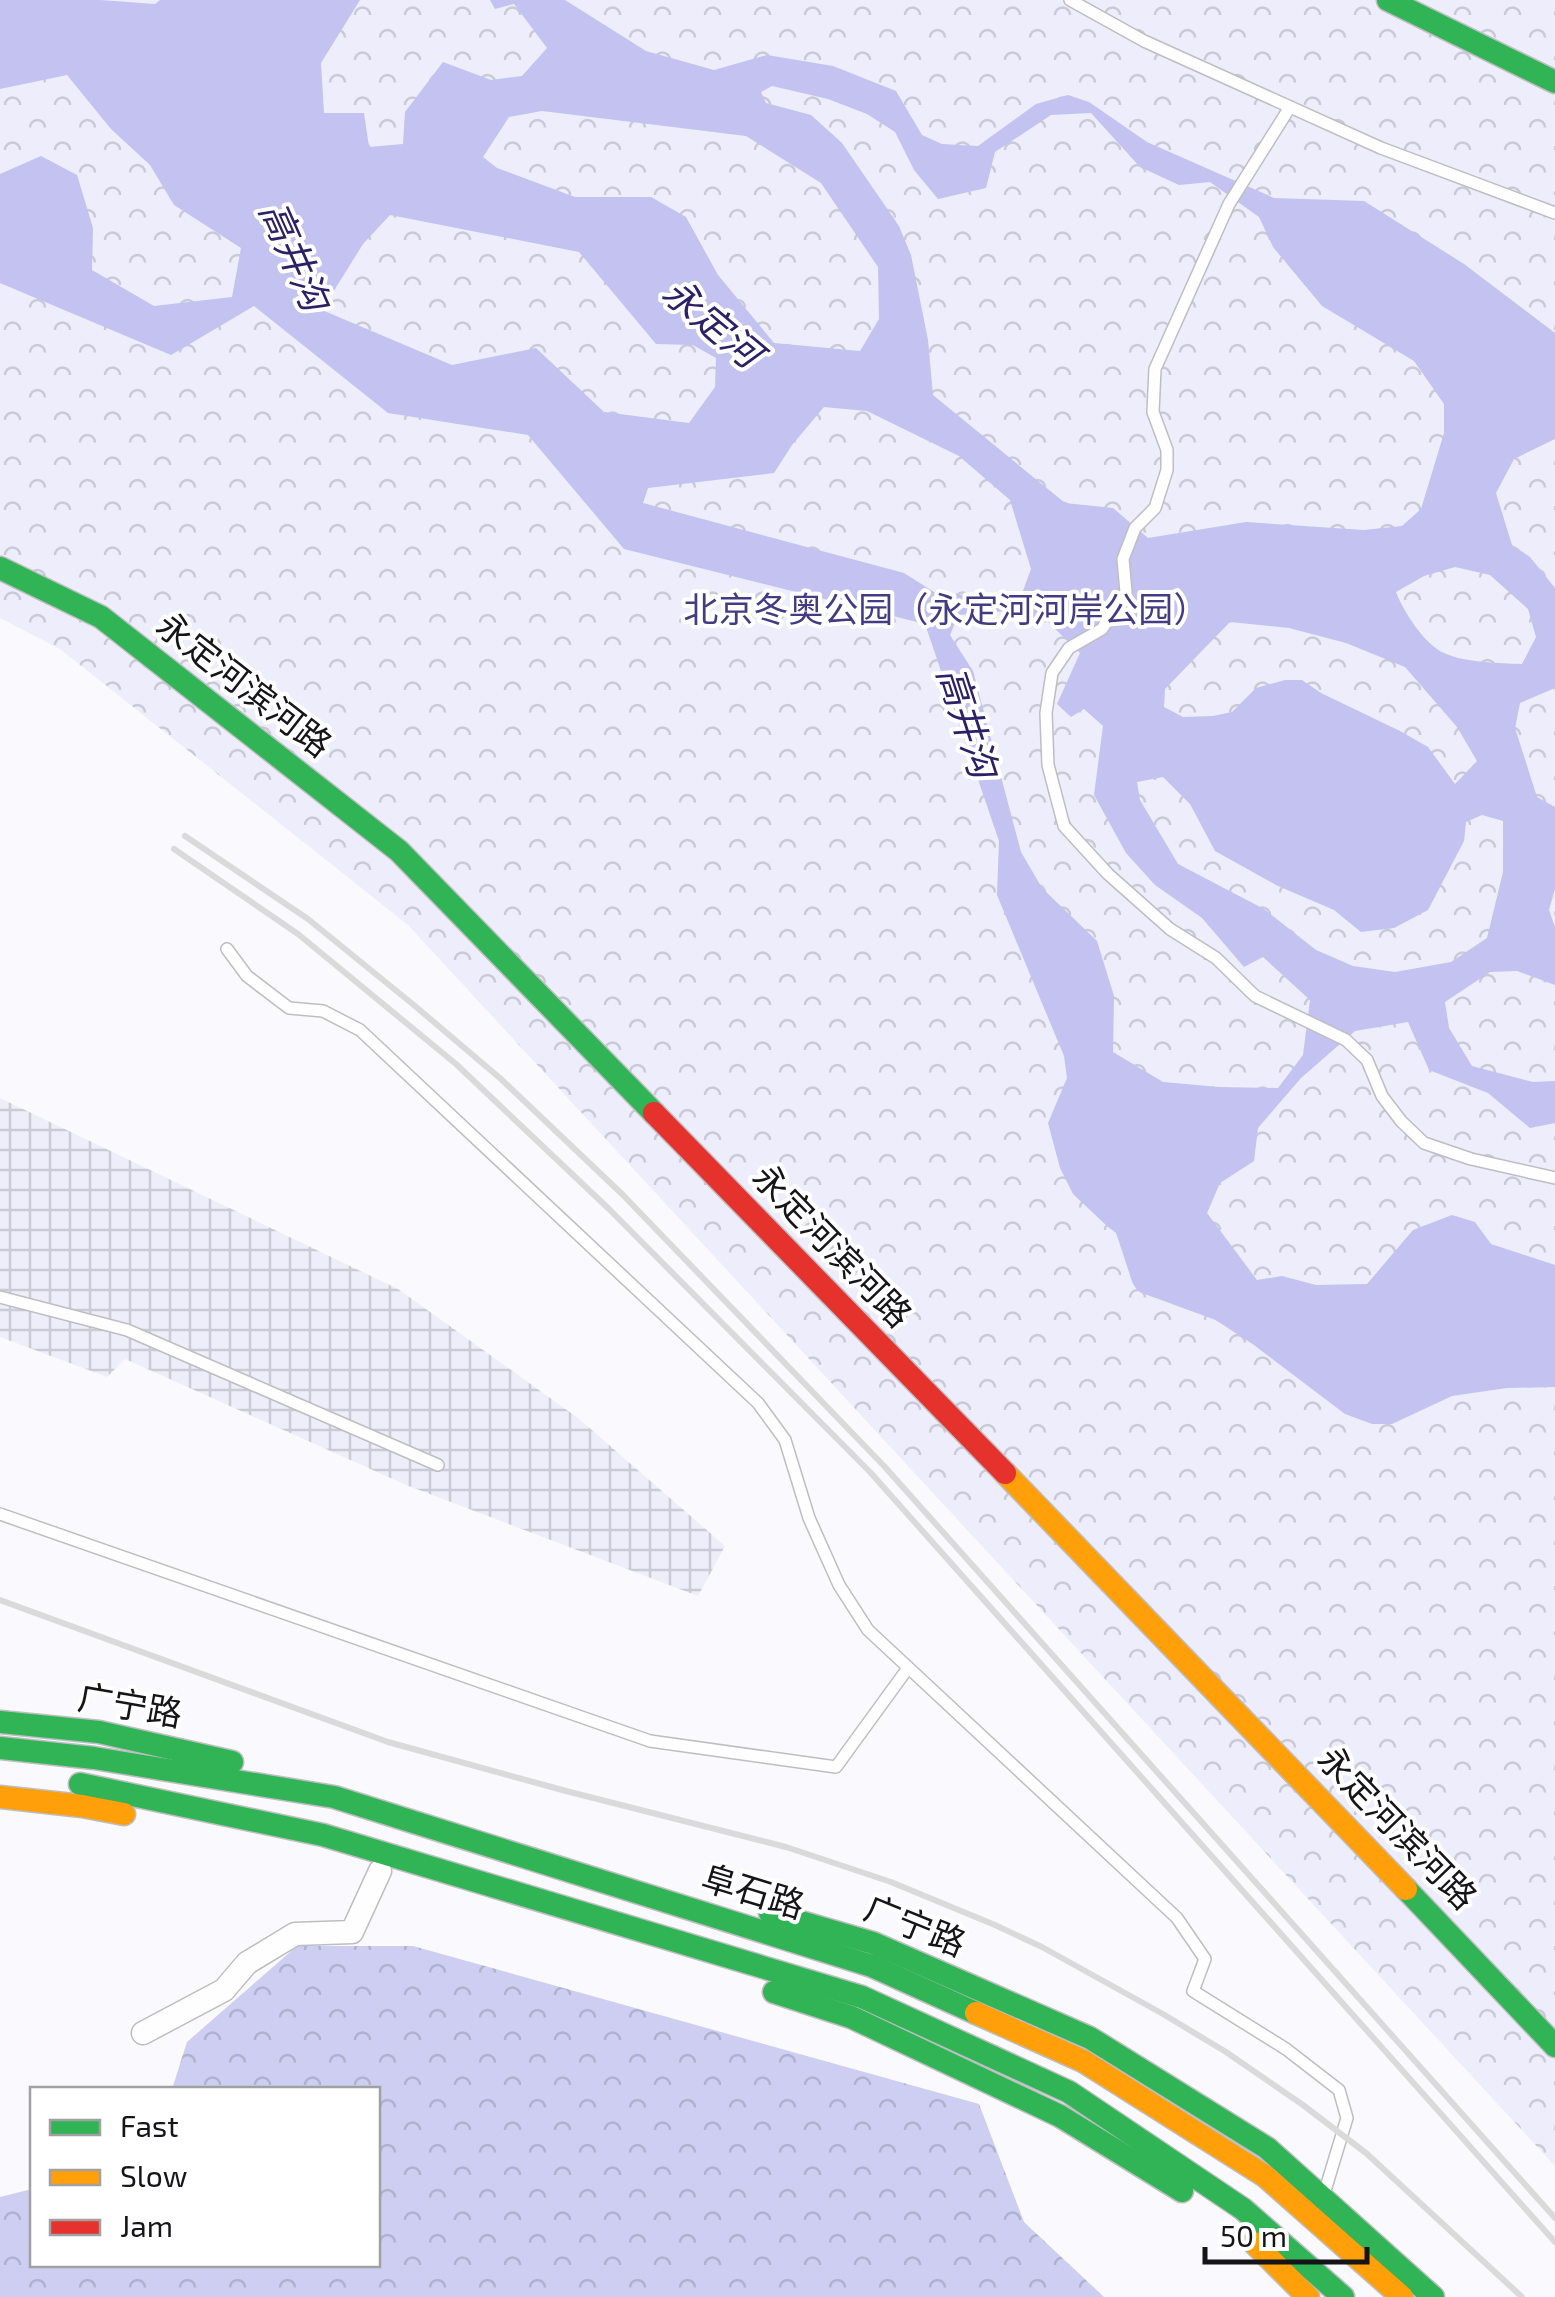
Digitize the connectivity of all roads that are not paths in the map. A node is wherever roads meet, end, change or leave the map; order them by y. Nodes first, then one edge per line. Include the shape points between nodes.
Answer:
1 (1070, 0) edge
2 (1388, 0) edge
3 (1555, 82) edge
4 (1290, 107) junction
5 (1555, 212) edge
6 (0, 568) edge
7 (227, 948) dead end
8 (1555, 1178) edge
9 (0, 1297) edge
10 (438, 1465) dead end
11 (0, 1514) edge
12 (908, 1668) junction
13 (0, 1722) edge
14 (0, 1748) edge
15 (0, 1776) edge
16 (0, 1797) edge
17 (380, 1871) junction
18 (142, 2033) dead end
19 (1555, 2046) edge
20 (1323, 2198) junction
21 (1308, 2297) edge
22 (1343, 2297) edge
23 (1402, 2297) edge
24 (1433, 2297) edge

1 - 4 lane via 1144,42
2 - 3 main road
4 - 5 lane
4 - 8 lane via 1229,204 1156,369 1153,412 1167,470 1154,508 1135,528 1123,560 1126,592 1102,629 1069,648 1052,673 1048,765 1064,826 1108,874 1255,996 1346,1040 1367,1060 1382,1096 1424,1143
6 - 19 main road, 永定河滨河路 via 102,617 399,851
7 - 12 lane via 247,976 289,1008 323,1011 360,1030 758,1403 786,1440 839,1586 868,1630
9 - 10 lane via 127,1330
11 - 12 lane via 650,1741 836,1767
12 - 20 lane via 1178,1918 1205,1960 1194,1991 1339,2090 1348,2118
13 - 20 main road, 广宁路 via 99,1732 332,1784 873,1943 1090,2038 1266,2148
14 - 23 main road, 阜石路 via 334,1797 872,1966 1100,2072 1265,2176
15 - 22 main road, 阜石路 via 90,1785 323,1835 862,1997 1069,2092 1243,2209
16 - 17 main road via 100,1810
17 - 18 street via 352,1932 296,1934 247,1963 224,1990
17 - 21 main road via 499,1902 852,2017 1060,2116 1234,2224
20 - 24 main road, 广宁路

